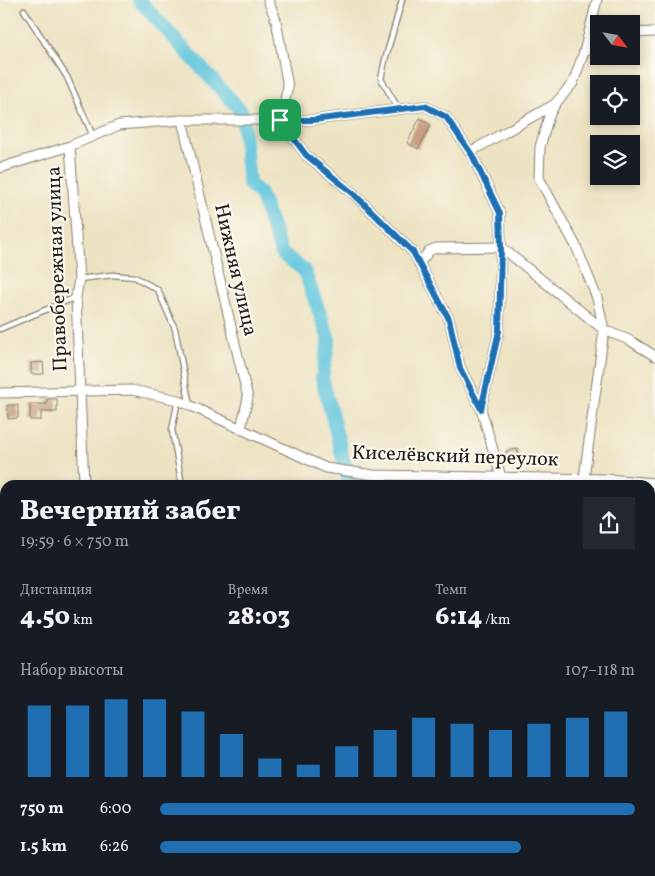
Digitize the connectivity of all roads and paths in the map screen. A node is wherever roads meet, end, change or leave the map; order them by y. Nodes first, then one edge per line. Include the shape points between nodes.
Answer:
1 (268, 0) edge
2 (402, 0) edge
3 (597, 0) edge
4 (24, 10) dead end
5 (655, 32) edge
6 (640, 33) edge
7 (590, 49) edge
8 (584, 52) junction
9 (555, 104) junction
10 (399, 109) junction
11 (182, 120) junction
12 (280, 120) junction
13 (93, 136) junction
14 (70, 146) junction
15 (470, 152) junction
16 (0, 168) edge
17 (501, 247) junction
18 (419, 264) junction
19 (79, 278) junction
20 (76, 297) junction
21 (0, 329) edge
22 (604, 330) junction
23 (655, 356) edge
24 (80, 391) junction
25 (0, 393) edge
26 (178, 400) junction
27 (190, 406) junction
28 (481, 409) junction
29 (241, 428) junction
30 (84, 480) edge
31 (181, 480) edge
32 (482, 480) edge
33 (504, 480) edge
34 (584, 480) edge

1 - 12 street via 276,20 288,87
2 - 10 lane via 381,80
3 - 8 street
4 - 13 lane via 67,77
5 - 6 street
7 - 8 street
8 - 9 street via 573,83
9 - 15 street
9 - 22 street via 540,147 539,178 576,246 598,298
10 - 12 street via 313,120
10 - 15 street via 425,106 446,117
11 - 12 street
11 - 13 street via 119,125
11 - 29 street, Нижняя улица via 248,398
12 - 18 street via 306,155 355,195 413,252
13 - 14 street
14 - 16 street
14 - 19 street, Правобережная улица
15 - 17 street via 500,213
17 - 18 street via 436,248
17 - 22 street
17 - 28 street via 499,331
18 - 28 street via 449,319 460,368
19 - 20 street, Правобережная улица
19 - 27 lane via 135,277 158,290 175,328
20 - 21 lane
20 - 24 street, Правобережная улица
22 - 23 street
22 - 34 street
24 - 25 street, Киселёвский переулок
24 - 26 street, Киселёвский переулок via 132,390
24 - 30 street, Правобережная улица
26 - 27 street, Киселёвский переулок
26 - 31 lane via 172,430
27 - 29 street, Киселёвский переулок
28 - 33 street
29 - 32 street, Киселёвский переулок via 326,468 374,475

